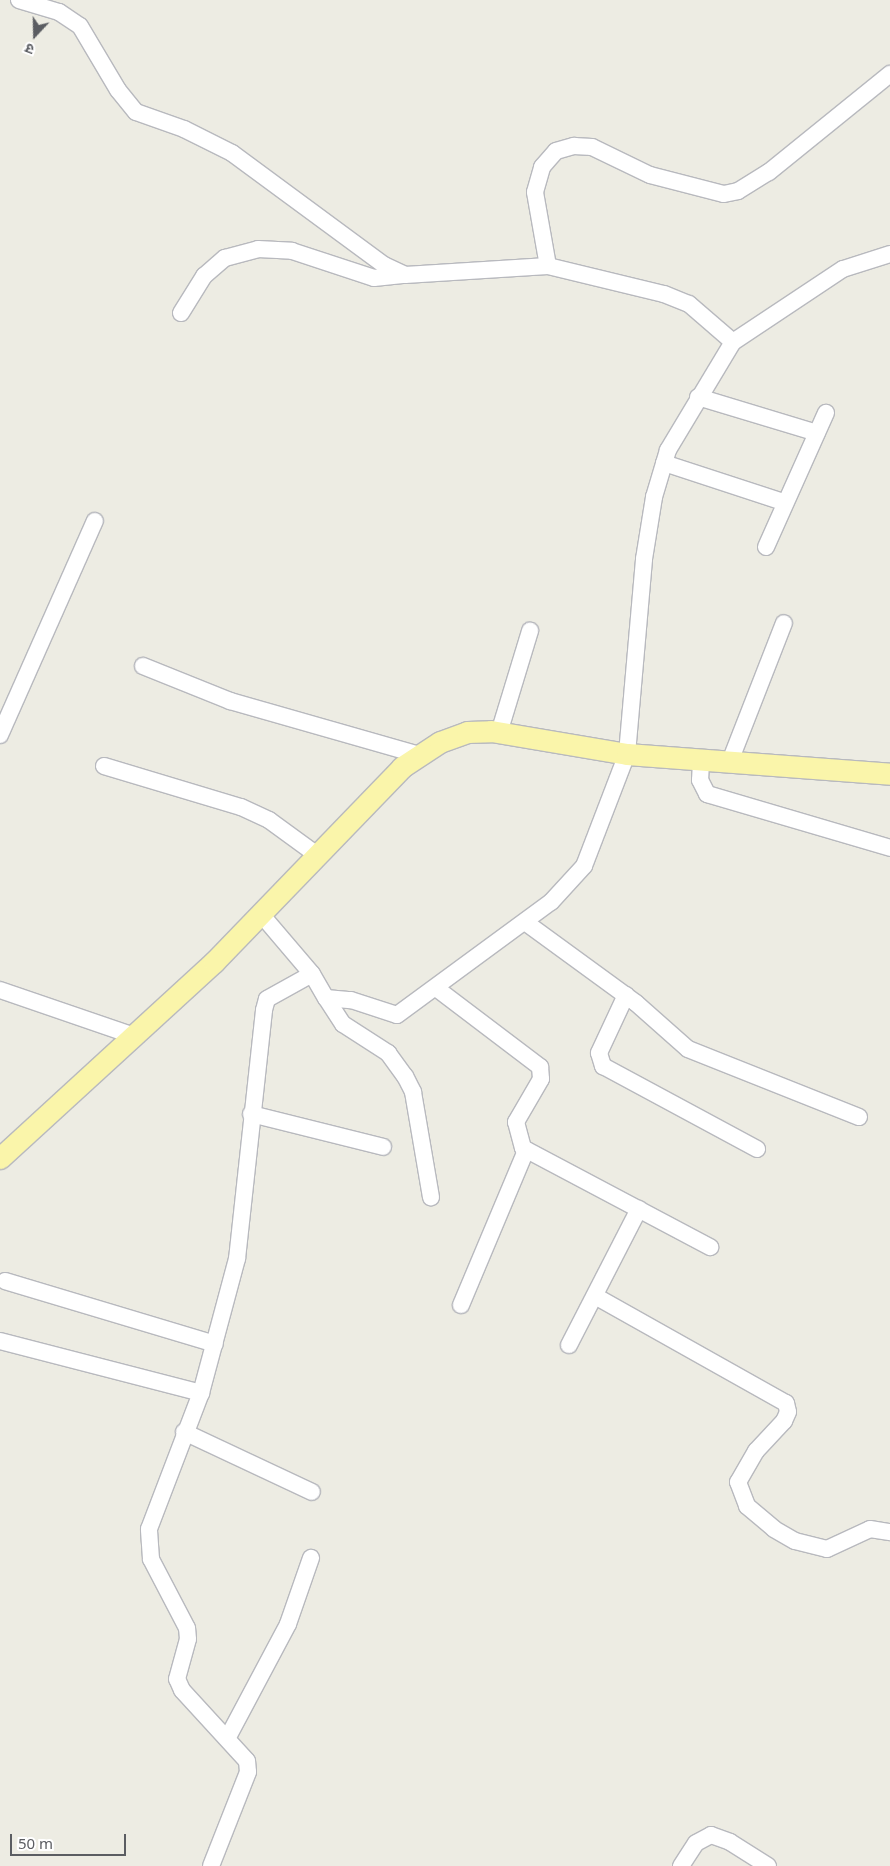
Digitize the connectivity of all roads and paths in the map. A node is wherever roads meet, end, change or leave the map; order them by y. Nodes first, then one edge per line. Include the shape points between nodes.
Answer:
1 (19, 0) edge
2 (890, 74) edge
3 (890, 254) edge
4 (548, 266) junction
5 (404, 276) junction
6 (181, 313) dead end
7 (733, 342) junction
8 (698, 396) junction
9 (826, 413) dead end
10 (816, 432) junction
11 (664, 463) junction
12 (783, 502) junction
13 (95, 522) dead end
14 (766, 547) dead end
15 (784, 623) dead end
16 (530, 631) dead end
17 (144, 666) dead end
18 (7, 699) edge
19 (499, 733) junction
20 (0, 735) edge
21 (627, 754) junction
22 (420, 755) junction
23 (701, 762) junction
24 (730, 764) junction
25 (104, 766) dead end
26 (890, 774) edge
27 (890, 848) edge
28 (317, 855) junction
29 (261, 914) junction
30 (525, 922) junction
31 (312, 974) junction
32 (436, 988) junction
33 (0, 990) edge
34 (626, 995) junction
35 (326, 998) junction
36 (134, 1036) junction
37 (251, 1114) junction
38 (859, 1117) dead end
39 (383, 1147) dead end
40 (526, 1150) junction
41 (757, 1150) dead end
42 (0, 1158) edge
43 (431, 1198) dead end
44 (639, 1209) junction
45 (710, 1247) dead end
46 (5, 1281) dead end
47 (595, 1296) junction
48 (461, 1305) dead end
49 (0, 1341) edge
50 (215, 1344) junction
51 (569, 1345) dead end
52 (201, 1393) junction
53 (184, 1432) junction
54 (312, 1492) dead end
55 (890, 1532) edge
56 (311, 1558) dead end
57 (228, 1737) junction
58 (211, 1866) edge
59 (681, 1866) edge
60 (768, 1866) edge

1 - 5 street via 59,12 80,26 118,90 136,112 184,129 232,153 384,265
2 - 4 street via 769,172 738,191 724,194 650,175 592,147 574,146 556,151 542,167 535,192
3 - 7 street via 843,269
4 - 5 street
4 - 7 street via 689,304
5 - 6 street via 374,278 292,251 258,249 225,258 204,276
7 - 8 street
8 - 10 street
8 - 11 street
9 - 10 street
10 - 12 street
11 - 12 street
11 - 21 street via 644,559
12 - 14 street
13 - 18 street
15 - 24 street
16 - 19 street
17 - 22 street via 230,701
18 - 20 street
19 - 21 main road
19 - 22 main road via 467,732
21 - 23 main road
21 - 30 street via 584,866 551,902
22 - 28 main road via 402,767
23 - 24 main road
23 - 27 street via 700,780 707,794
24 - 26 main road
25 - 28 street via 241,807 269,820
28 - 29 main road
29 - 31 street
29 - 36 main road
30 - 32 street
30 - 34 street
31 - 35 street
31 - 37 street via 267,999
32 - 35 street via 395,1016 351,1000
32 - 40 street via 540,1067 541,1080 516,1122 518,1137
33 - 36 street
34 - 38 street via 688,1049
34 - 41 street via 599,1053 602,1066
35 - 43 street via 343,1024 388,1053 405,1076 414,1101
36 - 42 main road
37 - 39 street
37 - 50 street via 237,1259
40 - 44 street
40 - 48 street
44 - 45 street
44 - 47 street
46 - 50 street
47 - 51 street
47 - 55 street via 786,1403 788,1412 784,1421 738,1477 740,1493 747,1506 768,1524 795,1540 827,1549 870,1530
49 - 52 street
50 - 52 street
52 - 53 street
53 - 54 street
53 - 57 street via 149,1529 151,1559 186,1628 188,1639 177,1679 182,1690
56 - 57 street via 288,1624
57 - 58 street via 247,1761 248,1772
59 - 60 street via 696,1843 711,1835 730,1842

